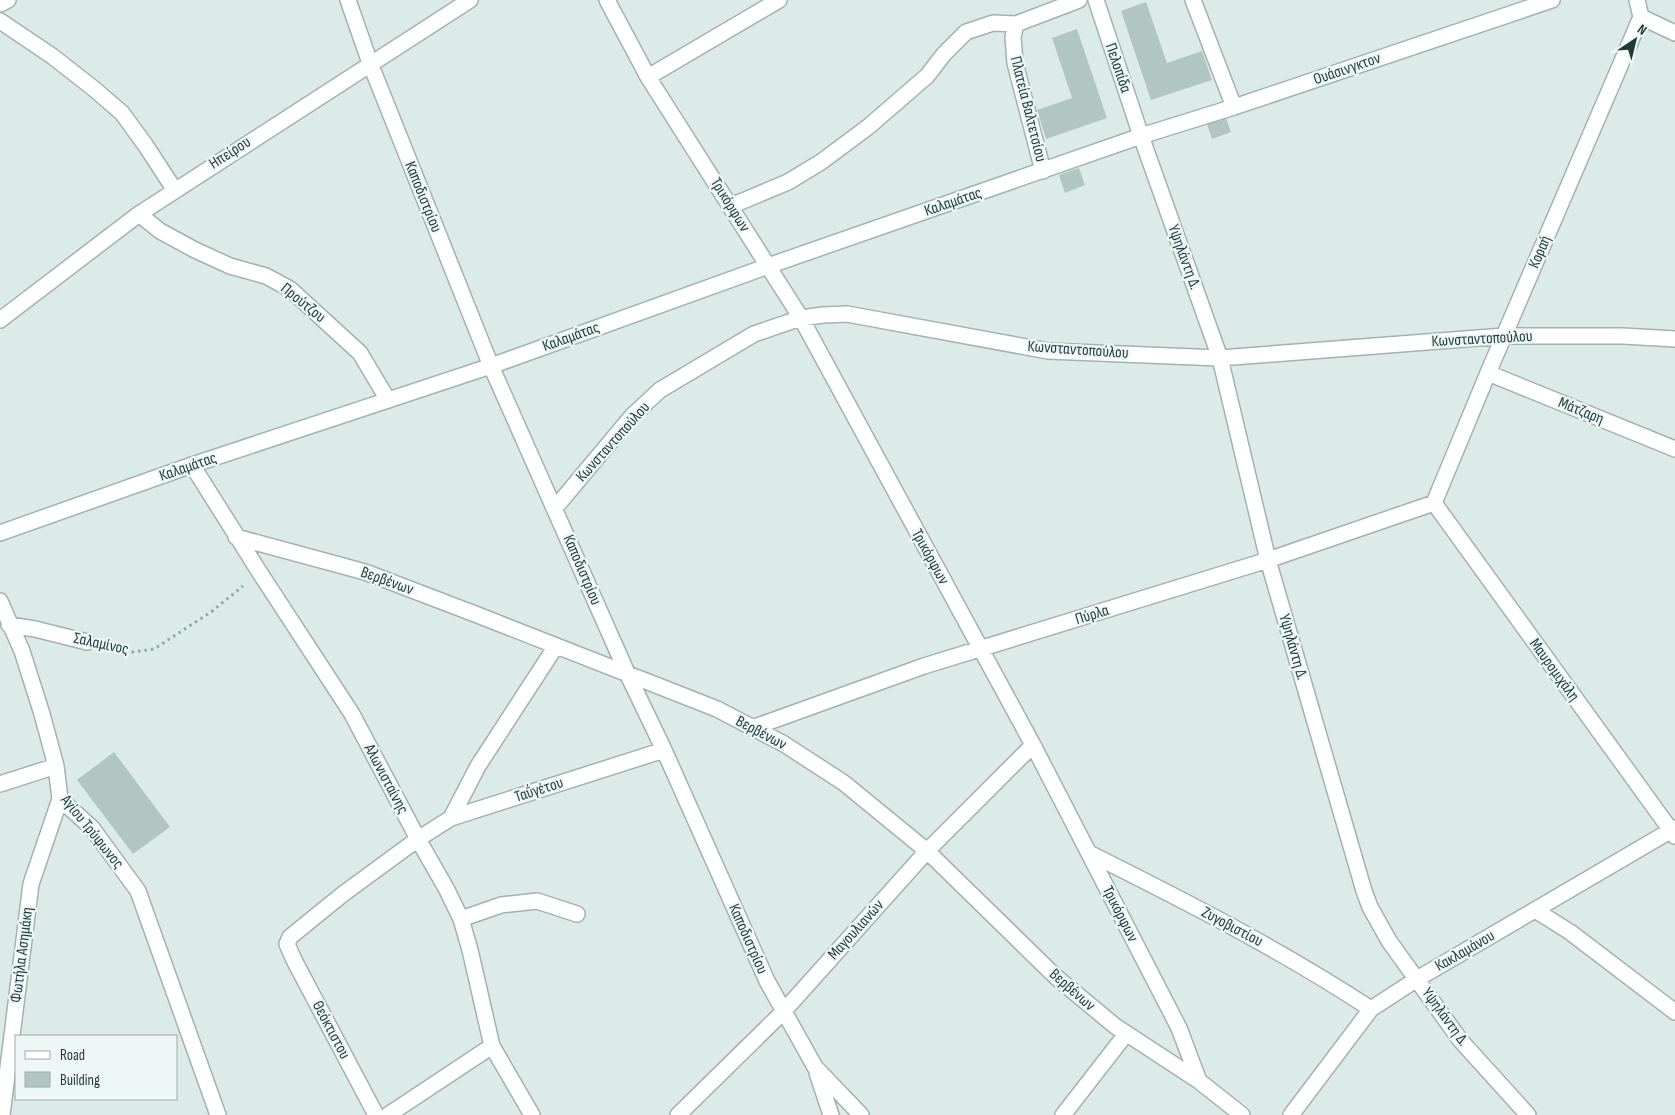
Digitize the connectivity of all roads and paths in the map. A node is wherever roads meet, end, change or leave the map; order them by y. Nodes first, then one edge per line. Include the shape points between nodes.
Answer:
1 (8, 0) edge
2 (348, 0) edge
3 (470, 0) edge
4 (607, 0) edge
5 (779, 0) edge
6 (1079, 0) edge
7 (1096, 0) edge
8 (1193, 0) edge
9 (1552, 0) edge
10 (1637, 0) edge
11 (0, 4) edge
12 (1641, 17) junction
13 (0, 21) edge
14 (1016, 24) junction
15 (1675, 33) edge
16 (370, 63) junction
17 (648, 77) junction
18 (1234, 107) junction
19 (1141, 136) junction
20 (1043, 172) junction
21 (174, 190) junction
22 (731, 206) junction
23 (138, 214) junction
24 (768, 266) junction
25 (801, 318) junction
26 (0, 320) edge
27 (1504, 336) junction
28 (1675, 339) edge
29 (1220, 358) junction
30 (491, 366) junction
31 (1488, 373) junction
32 (388, 400) junction
33 (1675, 449) edge
34 (192, 465) junction
35 (1434, 503) junction
36 (555, 508) junction
37 (0, 533) edge
38 (236, 537) junction
39 (1268, 560) junction
40 (260, 573) junction
41 (0, 601) edge
42 (9, 625) junction
43 (87, 642) joint
44 (556, 646) junction
45 (980, 648) junction
46 (628, 675) junction
47 (752, 728) junction
48 (1033, 745) junction
49 (664, 750) junction
50 (56, 766) junction
51 (0, 784) edge
52 (60, 799) junction
53 (451, 818) junction
54 (1674, 831) edge
55 (418, 840) junction
56 (927, 851) junction
57 (1089, 853) junction
58 (1535, 910) junction
59 (577, 914) dead end
60 (461, 919) junction
61 (287, 944) joint
62 (1417, 979) junction
63 (1371, 1009) junction
64 (783, 1012) junction
65 (1675, 1012) edge
66 (1126, 1034) junction
67 (492, 1046) junction
68 (815, 1067) junction
69 (1199, 1081) junction
70 (2, 1115) edge
71 (218, 1115) edge
72 (376, 1115) edge
73 (388, 1115) edge
74 (532, 1115) edge
75 (678, 1115) edge
76 (832, 1115) edge
77 (861, 1115) edge
78 (1063, 1115) edge
79 (1242, 1115) edge
80 (1291, 1115) edge
81 (1528, 1115) edge

1 - 11 street
2 - 16 street, Καποδιστρίου
3 - 16 street, Ηπείρου
4 - 17 street, Τρικόρφων
5 - 17 street
6 - 14 street
7 - 19 street, Πελοπίδα
8 - 18 street
9 - 18 street, Ουάσινγκτον
10 - 12 street
12 - 15 street
12 - 27 street, Κοραή
13 - 21 street via 52,56 122,113
14 - 20 street, Πλατεία Βαλτετσίου via 1013,37 1015,63
14 - 22 street via 993,23 966,32 927,76 821,162 788,182
16 - 21 street, Ηπείρου
16 - 30 street, Καποδιστρίου
17 - 22 street, Τρικόρφων
18 - 19 street, Ουάσινγκτον
19 - 20 street, Καλαμάτας
19 - 29 street, Υψηλάντη Δ.
20 - 24 street, Καλαμάτας
21 - 23 street, Ηπείρου
22 - 24 street, Τρικόρφων
23 - 26 street, Ηπείρου
23 - 32 street, Προύτζου via 160,231 195,250 230,266 266,276 290,289 360,353
24 - 25 street, Τρικόρφων
24 - 30 street, Καλαμάτας
25 - 29 street, Κωνσταντοπούλου via 847,314 1048,350
25 - 36 street, Κωνσταντοπούλου via 754,334 660,390 632,416
25 - 45 street, Τρικόρφων
27 - 28 street, Κωνσταντοπούλου
27 - 29 street, Κωνσταντοπούλου
27 - 31 street, Κοραή
29 - 39 street, Υψηλάντη Δ.
30 - 32 street, Καλαμάτας
30 - 36 street, Καποδιστρίου
31 - 33 street, Μάτζαρη
31 - 35 street, Κοραή
32 - 34 street, Καλαμάτας
34 - 37 street, Καλαμάτας
34 - 38 street, Αλωνισταίνης
35 - 39 street, Πύρλα
35 - 54 street, Μαυρομιχάλη
36 - 46 street, Καποδιστρίου
38 - 40 street, Αλωνισταίνης
38 - 44 street, Βερβένων via 365,572
39 - 45 street, Πύρλα
39 - 62 street, Υψηλάντη Δ. via 1364,892 1390,941
40 - 43 path, Σαλαμίνος via 211,612 154,650 133,652
40 - 55 street, Αλωνισταίνης via 352,714
41 - 42 street, Αγίου Τρύφωνος
42 - 43 street, Σαλαμίνος
42 - 50 street, Αγίου Τρύφωνος via 22,651
44 - 46 street, Βερβένων
44 - 53 street via 478,766
45 - 47 street, Πύρλα
45 - 48 street, Τρικόρφων
46 - 47 street, Βερβένων via 717,709
46 - 49 street, Καποδιστρίου
47 - 56 street, Βερβένων via 784,744 844,783
48 - 56 street, Μαγουλιανών
48 - 57 street, Τρικόρφων
49 - 53 street, Ταΰγέτου
49 - 64 street, Καποδιστρίου
50 - 51 street
50 - 52 street, Αγίου Τρύφωνος
52 - 70 street, Φωτήλα Ασημάκη via 31,884
52 - 71 street, Αγίου Τρύφωνος via 92,828 138,891
53 - 55 street, Ταΰγέτου
54 - 58 street, Κακλαμάνου
55 - 60 street, Αλωνισταίνης
55 - 61 street, Ταΰγέτου via 335,900 290,937
56 - 64 street, Μαγουλιανών
56 - 66 street, Βερβένων via 1056,977
57 - 63 street, Ζυγοβιστίου via 1286,956
57 - 69 street, Τρικόρφων via 1179,1028
58 - 62 street, Κακλαμάνου
58 - 65 street via 1570,932
59 - 60 street via 537,901 501,905
60 - 67 street, Αλωνισταίνης
61 - 72 street, Θεόκτιστου
62 - 63 street, Κακλαμάνου
62 - 81 street, Υψηλάντη Δ. via 1461,1041
63 - 80 street, Κακλαμάνου
64 - 68 street, Καποδιστρίου
64 - 75 street, Μαγουλιανών
66 - 69 street, Βερβένων
66 - 78 street
67 - 73 street
67 - 74 street, Αλωνισταίνης
68 - 76 street
68 - 77 street, Καποδιστρίου
69 - 79 street

